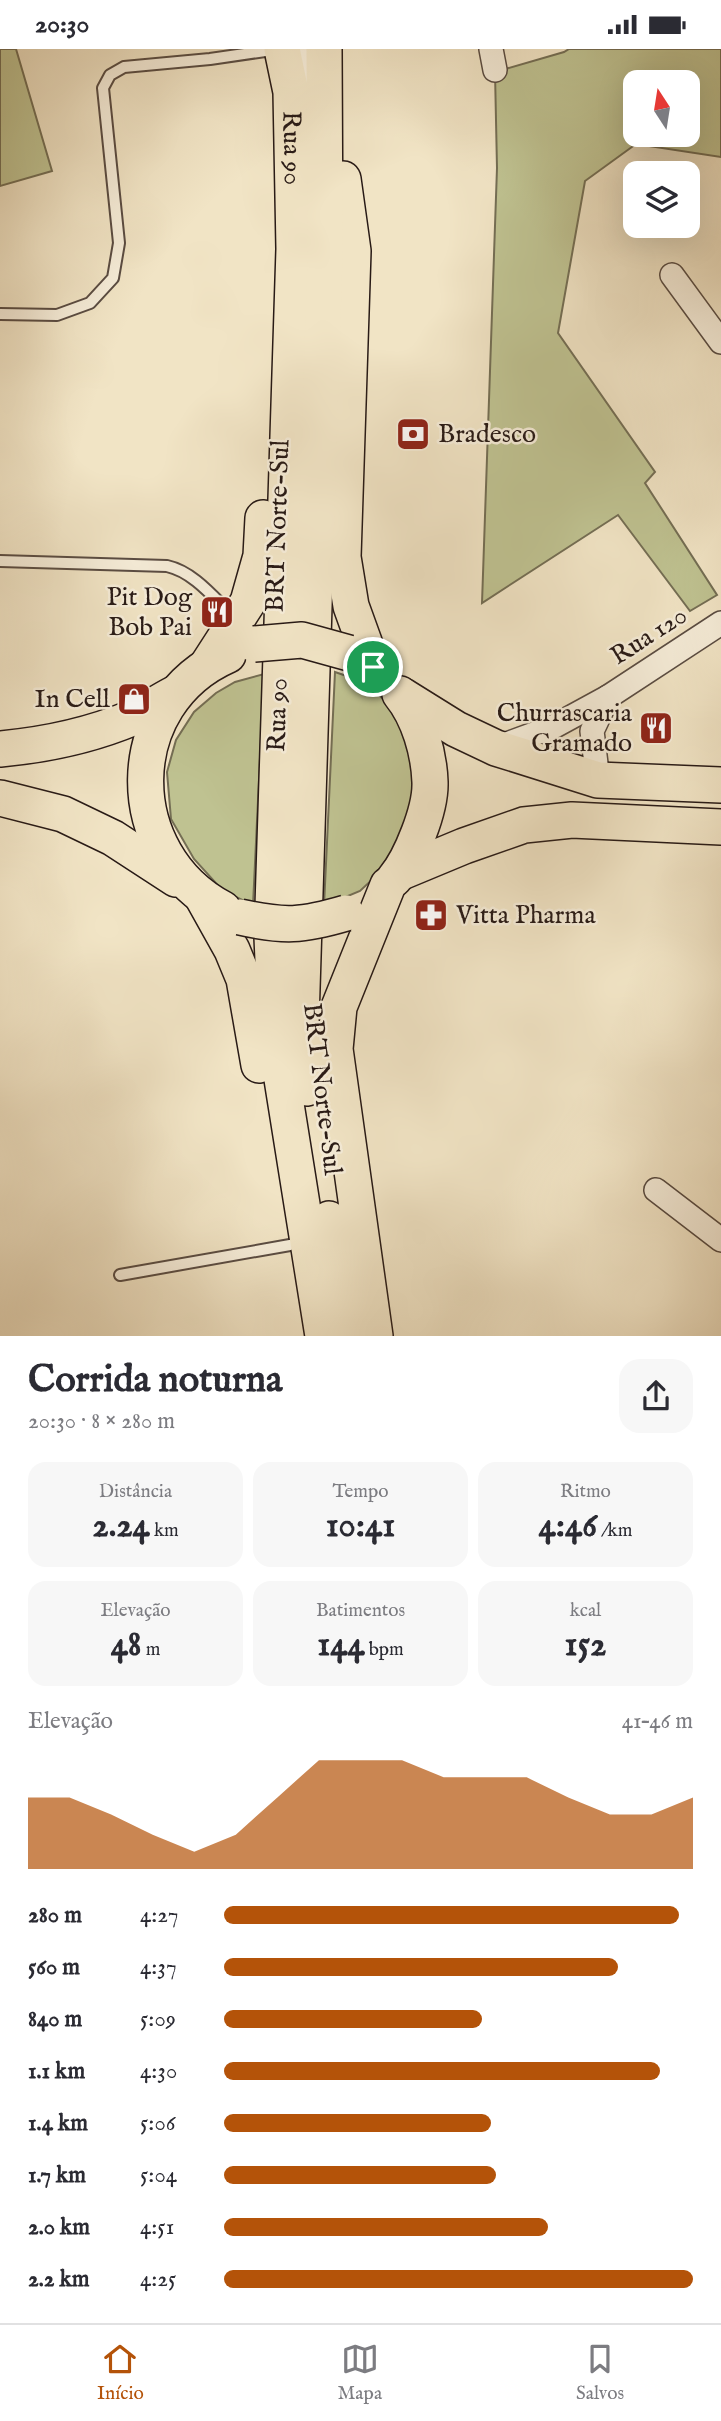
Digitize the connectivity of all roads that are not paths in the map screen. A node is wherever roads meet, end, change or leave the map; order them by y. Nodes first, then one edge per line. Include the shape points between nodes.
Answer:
1 (272, 49) edge
2 (282, 49) edge
3 (303, 49) edge
4 (325, 49) edge
5 (307, 103) dead end
6 (672, 275) dead end
7 (0, 314) edge
8 (721, 342) edge
9 (0, 561) edge
10 (721, 622) edge
11 (298, 626) dead end
12 (246, 632) junction
13 (297, 653) dead end
14 (361, 660) junction
15 (177, 692) junction
16 (403, 696) junction
17 (608, 697) junction
18 (496, 748) junction
19 (0, 750) edge
20 (598, 780) junction
21 (721, 785) edge
22 (0, 798) edge
23 (721, 827) edge
24 (393, 879) junction
25 (197, 893) junction
26 (289, 914) dead end
27 (287, 936) dead end
28 (295, 1087) dead end
29 (656, 1190) dead end
30 (721, 1240) edge
31 (290, 1245) junction
32 (120, 1275) dead end
33 (305, 1336) edge
34 (323, 1336) edge
35 (335, 1336) edge
36 (349, 1336) edge
37 (375, 1336) edge

1 - 7 lane via 124,67 110,75 103,88 119,243 113,278 90,303 57,315
1 - 12 main road via 276,195 261,556 248,602
2 - 34 main road, Rua 90 via 291,92 294,249 272,937 282,1079
3 - 5 lane
4 - 14 main road via 353,251 343,557
4 - 36 main road, Rua 90 via 325,256 301,1020 304,1075
6 - 8 street
9 - 12 lane via 178,569
10 - 17 street, Rua 120
11 - 13 lane, BRT Norte-Sul
12 - 14 main road, bridge via 302,640
12 - 15 main road
14 - 16 main road
15 - 19 main road via 132,717 86,733
15 - 25 main road via 155,729 145,771 148,813 163,854
16 - 18 main road
16 - 24 main road via 423,739 430,784 421,829
17 - 18 street, Rua 120 via 553,727
17 - 20 street, Rua 120 via 592,731
18 - 20 main road
20 - 21 main road
22 - 25 main road via 73,819 113,838
23 - 24 main road via 572,820 524,825
24 - 25 main road, bridge via 346,913 311,923 275,925 240,917
24 - 37 main road via 339,1007 335,1049
25 - 31 main road via 244,979
26 - 27 lane
28 - 35 lane, BRT Norte-Sul
29 - 30 street
31 - 32 lane
31 - 33 main road

